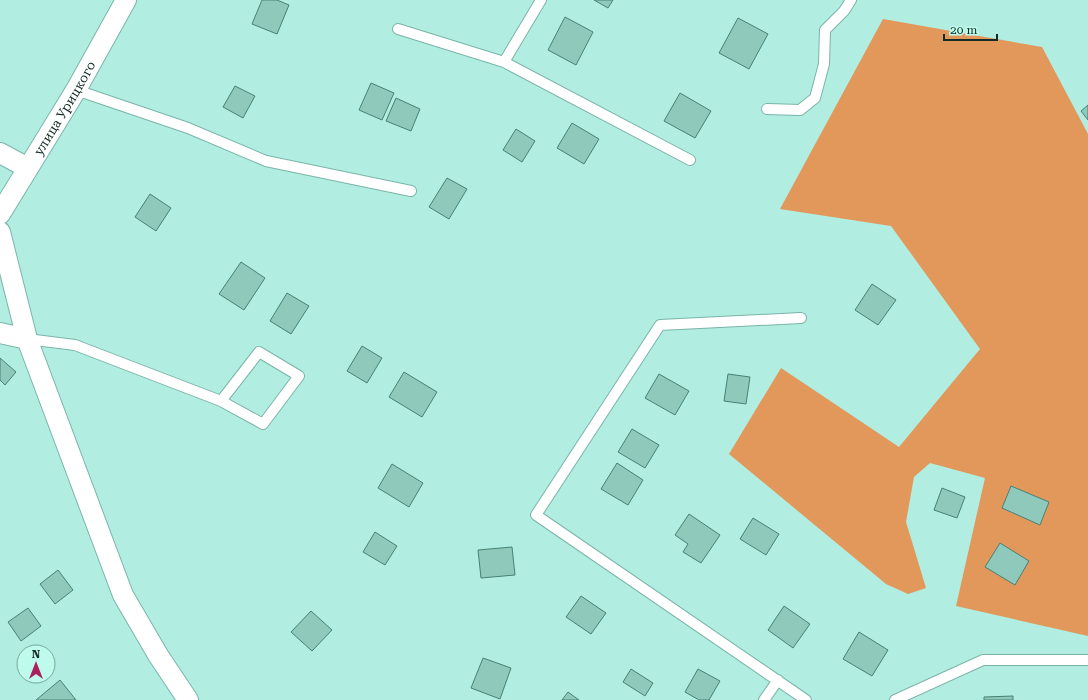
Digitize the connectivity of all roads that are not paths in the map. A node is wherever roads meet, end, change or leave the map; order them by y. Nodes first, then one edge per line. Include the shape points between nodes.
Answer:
1 (126, 0) edge
2 (541, 0) edge
3 (851, 0) edge
4 (398, 29) dead end
5 (504, 62) junction
6 (76, 90) junction
7 (767, 109) dead end
8 (0, 153) edge
9 (690, 160) dead end
10 (28, 168) junction
11 (411, 191) dead end
12 (0, 214) edge
13 (0, 232) edge
14 (801, 318) dead end
15 (0, 333) edge
16 (27, 339) junction
17 (221, 401) junction
18 (1088, 660) edge
19 (778, 680) junction
20 (188, 700) edge
21 (764, 700) edge
22 (806, 700) edge
23 (895, 700) edge

1 - 6 street, улица Урицкого
2 - 5 lane
3 - 7 lane via 825,30 824,64 815,98 800,110
4 - 5 lane
5 - 9 lane
6 - 10 street, улица Урицкого
6 - 11 lane via 188,128 266,161
8 - 10 street
10 - 12 street, улица Урицкого
13 - 16 street
14 - 19 lane via 660,325 536,514
15 - 16 street
16 - 17 lane via 75,345
16 - 20 street via 123,595
17 - 17 lane via 263,424 299,376 259,352
18 - 23 lane via 983,660
19 - 21 lane
19 - 22 lane

